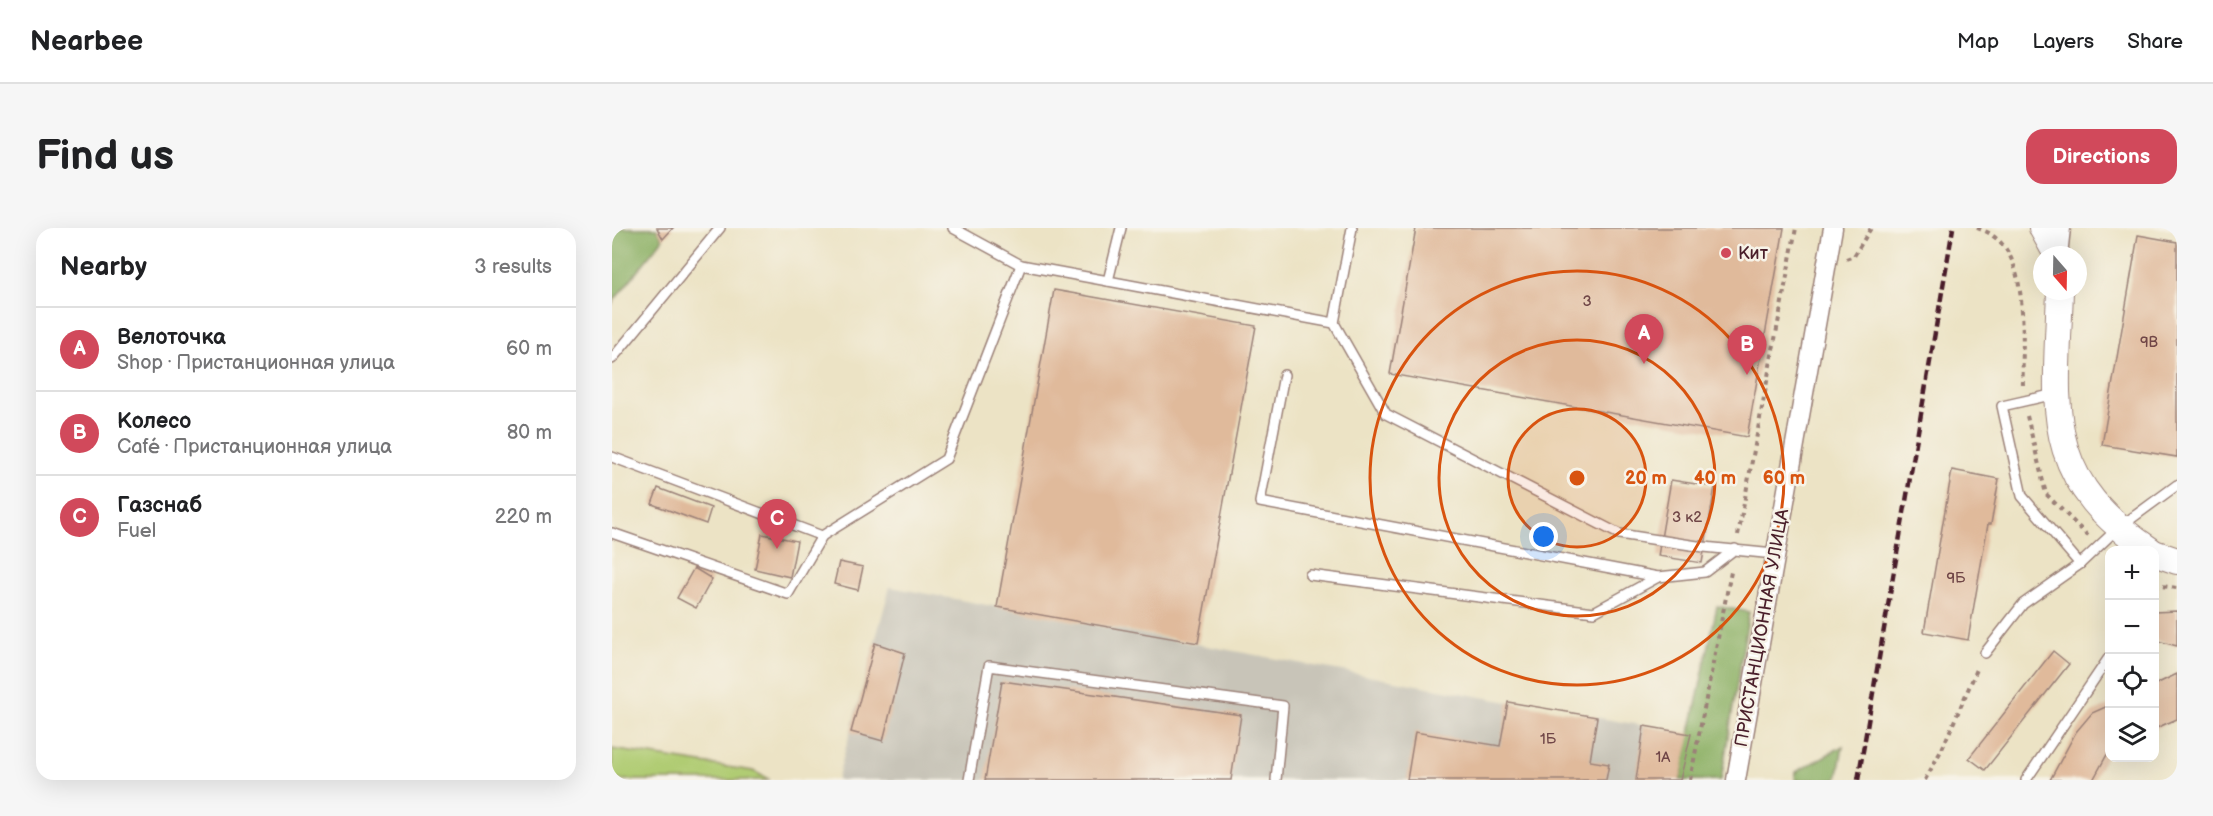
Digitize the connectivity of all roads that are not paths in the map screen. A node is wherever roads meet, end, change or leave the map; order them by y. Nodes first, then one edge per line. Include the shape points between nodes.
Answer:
1 (720, 228) edge
2 (953, 228) edge
3 (1121, 228) edge
4 (1352, 228) edge
5 (1833, 228) edge
6 (2042, 228) edge
7 (2061, 228) edge
8 (2053, 246) edge
9 (2059, 246) edge
10 (1021, 265) junction
11 (1108, 281) junction
12 (2060, 300) edge
13 (1334, 322) junction
14 (612, 359) edge
15 (1284, 375) dead end
16 (2056, 394) junction
17 (612, 457) edge
18 (2177, 485) edge
19 (2117, 528) junction
20 (612, 534) edge
21 (822, 536) junction
22 (2144, 546) edge
23 (1735, 549) junction
24 (1774, 554) junction
25 (2159, 555) edge
26 (2177, 561) edge
27 (2080, 564) junction
28 (1310, 575) dead end
29 (1658, 577) junction
30 (1985, 653) road end
31 (2105, 662) edge
32 (969, 780) edge
33 (1275, 780) edge
34 (1736, 780) edge
35 (2026, 780) edge

1 - 14 lane
2 - 10 lane
3 - 11 lane
4 - 13 lane
5 - 24 street, ПРИСТАНЦИОННАЯ УЛИЦА
6 - 8 street
7 - 9 street
10 - 11 lane
10 - 21 lane via 946,459
11 - 13 lane
12 - 16 street
13 - 23 lane via 1386,414 1618,534
15 - 29 lane via 1260,502
16 - 19 street via 2061,438 2073,473
16 - 27 lane via 2002,406 2022,496
17 - 21 lane
18 - 19 lane
19 - 22 street
19 - 27 lane
20 - 21 lane via 788,594
23 - 24 lane
23 - 29 lane via 1705,572
24 - 34 street, ПРИСТАНЦИОННАЯ УЛИЦА
25 - 26 street
27 - 30 lane via 2023,604
28 - 29 lane via 1594,612
31 - 35 lane
32 - 33 lane via 989,666 1283,706

